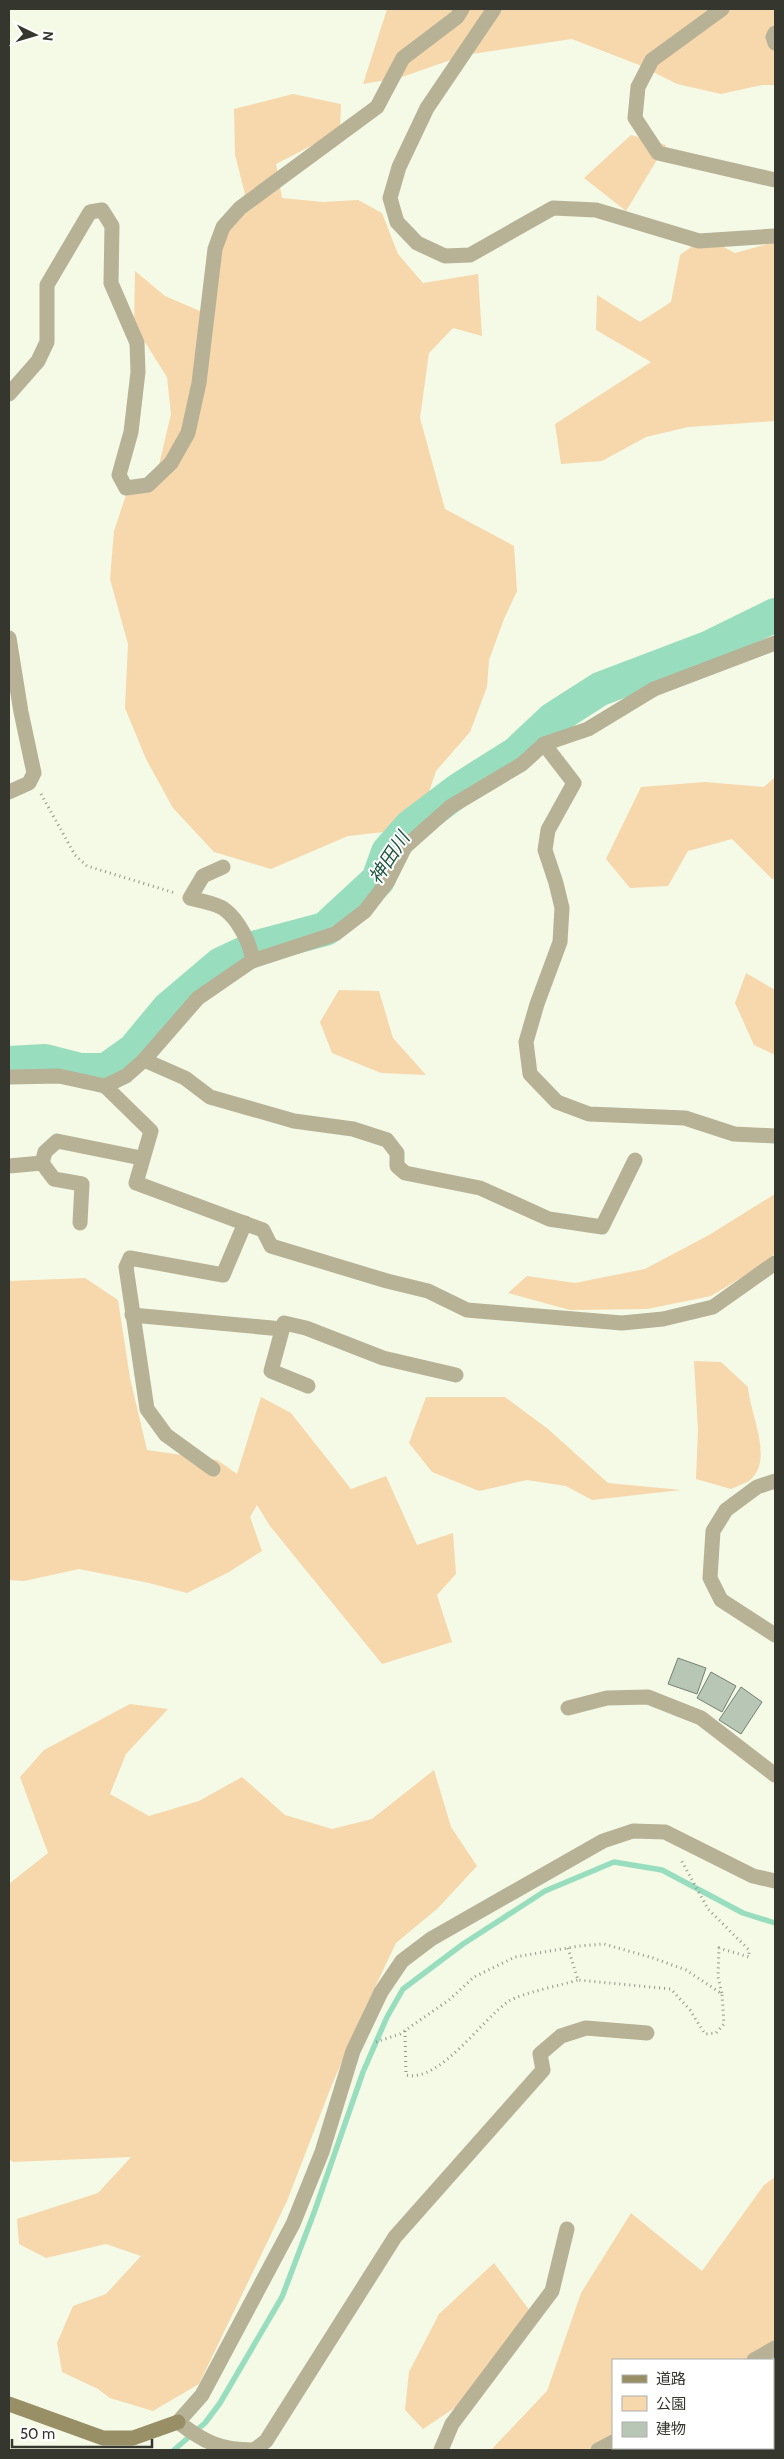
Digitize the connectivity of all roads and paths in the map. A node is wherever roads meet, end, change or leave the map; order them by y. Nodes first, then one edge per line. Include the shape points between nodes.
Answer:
1 (462, 9) edge
2 (494, 9) edge
3 (722, 9) edge
4 (775, 32) edge
5 (775, 43) edge
6 (775, 180) edge
7 (775, 236) edge
8 (9, 394) edge
9 (9, 638) edge
10 (775, 643) edge
11 (544, 744) junction
12 (29, 783) junction
13 (9, 792) edge
14 (223, 867) dead end
15 (190, 898) junction
16 (252, 961) junction
17 (144, 1060) junction
18 (9, 1077) edge
19 (104, 1086) junction
20 (775, 1136) edge
21 (141, 1158) junction
22 (635, 1160) dead end
23 (42, 1163) junction
24 (9, 1166) edge
25 (80, 1223) dead end
26 (245, 1223) junction
27 (775, 1263) edge
28 (132, 1315) junction
29 (282, 1329) junction
30 (456, 1375) dead end
31 (308, 1386) dead end
32 (214, 1469) dead end
33 (775, 1481) edge
34 (775, 1635) edge
35 (568, 1708) dead end
36 (775, 1774) edge
37 (678, 1856) dead end
38 (775, 1881) edge
39 (568, 1947) junction
40 (578, 1980) junction
41 (722, 1994) junction
42 (405, 2031) junction
43 (648, 2033) dead end
44 (358, 2040) junction
45 (567, 2229) dead end
46 (775, 2348) edge
47 (756, 2359) edge
48 (9, 2404) edge
49 (178, 2422) junction
50 (612, 2443) edge
51 (253, 2450) edge
52 (441, 2450) edge
53 (598, 2450) edge

1 - 8 street via 457,17 403,58 377,108 240,208 223,227 215,249 199,383 188,434 171,463 148,485 126,488 119,475 131,432 138,372 137,343 112,283 112,226 102,210 90,212 47,285 47,342 38,361
2 - 7 street via 426,108 399,167 390,198 397,222 416,244 445,256 470,255 553,208 596,210 699,241
3 - 6 street via 652,60 638,87 635,118 658,153
4 - 5 street
9 - 12 street via 34,773
10 - 11 street via 654,689 588,729
11 - 16 street via 522,764 450,807 405,847 388,881 365,910 335,934
11 - 20 street via 574,783 548,830 545,850 562,908 560,942 526,1042 530,1074 558,1102 589,1114 685,1118 734,1134
12 - 13 street
12 - 15 path via 41,794 75,855 87,866
14 - 15 street via 204,876
15 - 16 street via 224,908 238,924
16 - 17 street via 198,998
17 - 19 street via 126,1076
17 - 22 street via 185,1078 210,1097 294,1121 354,1129 387,1140 397,1153 397,1166 404,1173 480,1188 550,1219 602,1227
18 - 19 street via 58,1076
19 - 21 street via 151,1131
21 - 23 street via 57,1141 45,1152
21 - 26 street via 136,1183
23 - 24 street
23 - 25 street via 54,1179 82,1184
26 - 27 street via 263,1230 271,1246 428,1290 468,1310 622,1323 663,1319 713,1307
26 - 28 street via 223,1275 130,1258 126,1267
28 - 29 street
28 - 32 street via 147,1409 166,1435
29 - 30 street via 284,1323 306,1328 383,1358
29 - 31 street via 271,1371
33 - 34 street via 756,1487 726,1510 713,1531 710,1578 721,1600
35 - 36 street via 607,1698 648,1697 701,1718
37 - 41 path via 708,1909 749,1950 749,1958 719,1948 718,1977
38 - 44 street via 753,1876 664,1832 633,1831 602,1841 431,1938 402,1960 381,1992
39 - 40 path
39 - 41 path via 604,1944 654,1958 686,1970
39 - 42 path via 515,1957 474,1977 449,2000
40 - 41 path via 671,1989 705,2034 716,2033 724,2024
40 - 42 path via 510,2001 439,2064 414,2077 406,2075
42 - 44 path via 377,2042
43 - 51 street via 586,2028 561,2036 540,2054 543,2070 395,2237 266,2441
44 - 49 street via 322,2152 293,2224 202,2395
45 - 52 street via 552,2291 452,2424
46 - 47 street
48 - 49 street via 103,2438 133,2438
49 - 51 street via 202,2440 230,2450
50 - 53 street

